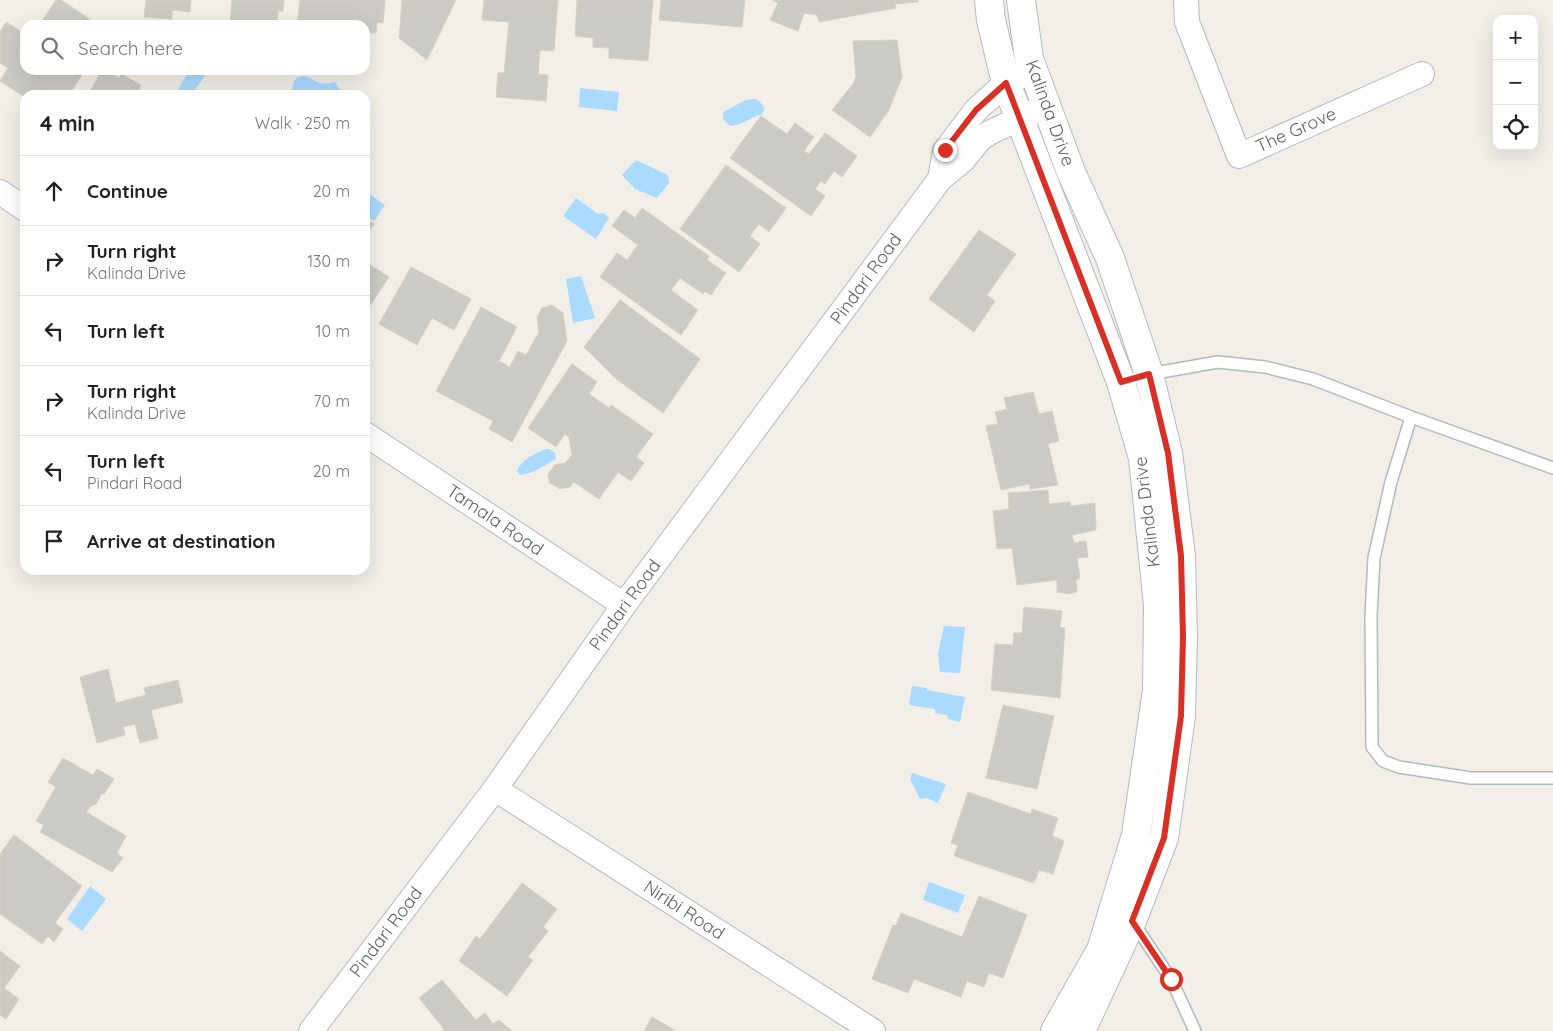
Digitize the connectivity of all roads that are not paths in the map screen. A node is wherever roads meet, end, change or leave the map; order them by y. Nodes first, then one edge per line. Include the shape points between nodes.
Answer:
1 (989, 0) edge
2 (1021, 0) edge
3 (1186, 0) edge
4 (1033, 70) junction
5 (1422, 74) dead end
6 (1006, 83) junction
7 (1046, 106) junction
8 (1020, 119) junction
9 (940, 179) junction
10 (0, 192) edge
11 (20, 206) edge
12 (1149, 374) junction
13 (1121, 382) junction
14 (1411, 417) junction
15 (370, 437) edge
16 (1553, 468) edge
17 (624, 605) junction
18 (1553, 778) edge
19 (495, 789) junction
20 (1132, 921) junction
21 (311, 1031) edge
22 (873, 1031) edge
23 (1056, 1031) edge
24 (1081, 1031) edge
25 (1195, 1031) edge

1 - 6 street, Kalinda Drive via 990,20
2 - 4 street, Kalinda Drive
3 - 5 street, The Grove via 1187,22 1239,156
4 - 6 street, Pindari Road
4 - 7 street, Kalinda Drive
6 - 8 street, Kalinda Drive
6 - 9 street, Pindari Road via 976,110 945,150
7 - 8 street, Pindari Road
7 - 12 street, Kalinda Drive via 1071,172 1110,258
8 - 9 street, Pindari Road via 980,139 963,160
8 - 13 street, Kalinda Drive
9 - 17 street, Pindari Road
10 - 11 street
12 - 13 lane
12 - 14 lane via 1218,362 1265,367 1313,379
12 - 20 street, Kalinda Drive via 1168,453 1181,556 1181,716 1164,838
13 - 23 street, Kalinda Drive via 1143,458 1158,605 1157,690 1136,836 1101,950
14 - 16 lane
14 - 18 lane via 1391,482 1374,558 1372,747 1383,760 1400,767 1471,778
15 - 17 street, Tamala Road
17 - 19 street, Pindari Road
19 - 21 street, Pindari Road
19 - 22 street, Niribi Road
20 - 24 street, Kalinda Drive
20 - 25 lane via 1171,979

